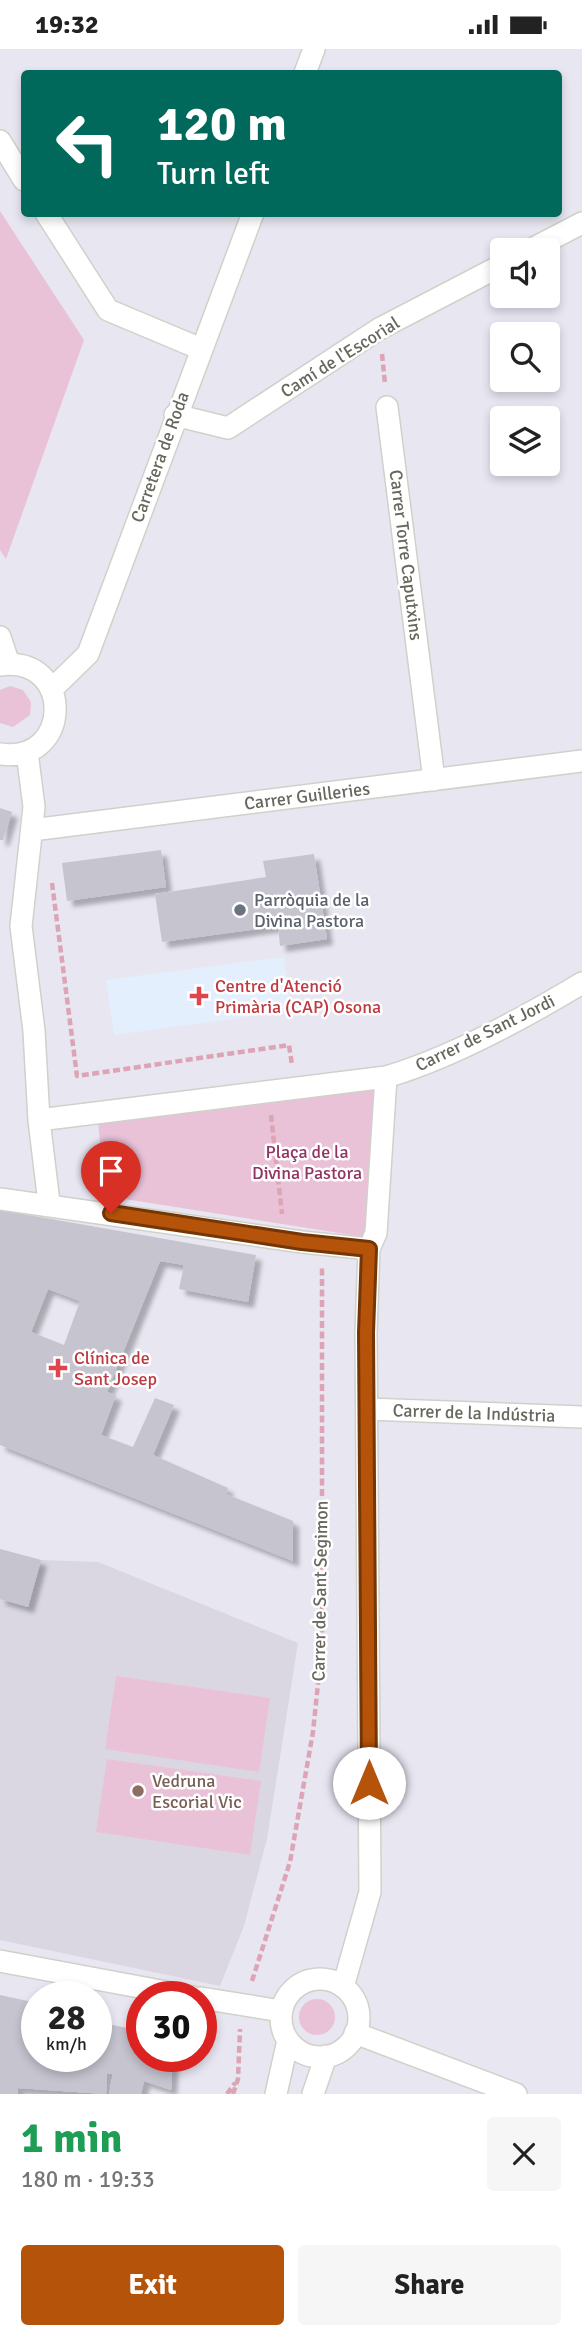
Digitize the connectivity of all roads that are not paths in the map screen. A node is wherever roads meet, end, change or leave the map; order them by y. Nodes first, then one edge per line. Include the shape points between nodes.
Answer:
1 (314, 49) edge
2 (306, 70) edge
3 (0, 141) edge
4 (21, 175) edge
5 (49, 217) edge
6 (251, 217) edge
7 (582, 223) edge
8 (553, 238) edge
9 (490, 271) edge
10 (201, 349) junction
11 (387, 407) road end
12 (176, 415) junction
13 (0, 638) edge
14 (4, 665) edge
15 (51, 690) junction
16 (27, 752) junction
17 (0, 754) edge
18 (582, 761) edge
19 (434, 780) junction
20 (32, 830) junction
21 (10, 925) edge
22 (582, 983) edge
23 (386, 1077) junction
24 (39, 1121) junction
25 (0, 1199) edge
26 (49, 1203) junction
27 (369, 1249) junction
28 (367, 1409) junction
29 (582, 1417) edge
30 (0, 1961) edge
31 (126, 1985) edge
32 (344, 1987) junction
33 (217, 2001) edge
34 (281, 2011) junction
35 (355, 2033) junction
36 (288, 2040) junction
37 (326, 2056) junction
38 (276, 2094) edge
39 (313, 2094) edge
40 (516, 2094) edge

1 - 2 street
3 - 4 street
5 - 10 street via 108,310
6 - 10 street, Carretera de Roda
7 - 8 street
9 - 12 street, Camí de l'Escorial via 379,329 228,428
10 - 12 street, Carretera de Roda
11 - 19 street, Carrer Torre Caputxins
12 - 15 street, Carretera de Roda via 88,654
13 - 14 street
14 - 15 street via 37,672
15 - 16 street via 56,711 53,726 46,739
16 - 17 street
16 - 20 street
18 - 19 street, Carrer Guilleries
19 - 20 street, Carrer Guilleries
20 - 21 street
21 - 24 street via 34,1031
22 - 23 street, Carrer de Sant Jordi via 529,1015
23 - 24 street
23 - 27 street via 376,1233
24 - 26 street
25 - 26 street
26 - 27 street
27 - 28 street
28 - 29 street, Carrer de la Indústria
28 - 32 street via 370,1892
30 - 31 street
32 - 34 street via 318,1979 301,1983 288,1995
32 - 35 street via 356,2004 359,2019
33 - 34 street
34 - 36 street
35 - 37 street via 344,2049
35 - 40 street
36 - 37 street via 304,2054
36 - 38 street
37 - 39 street

